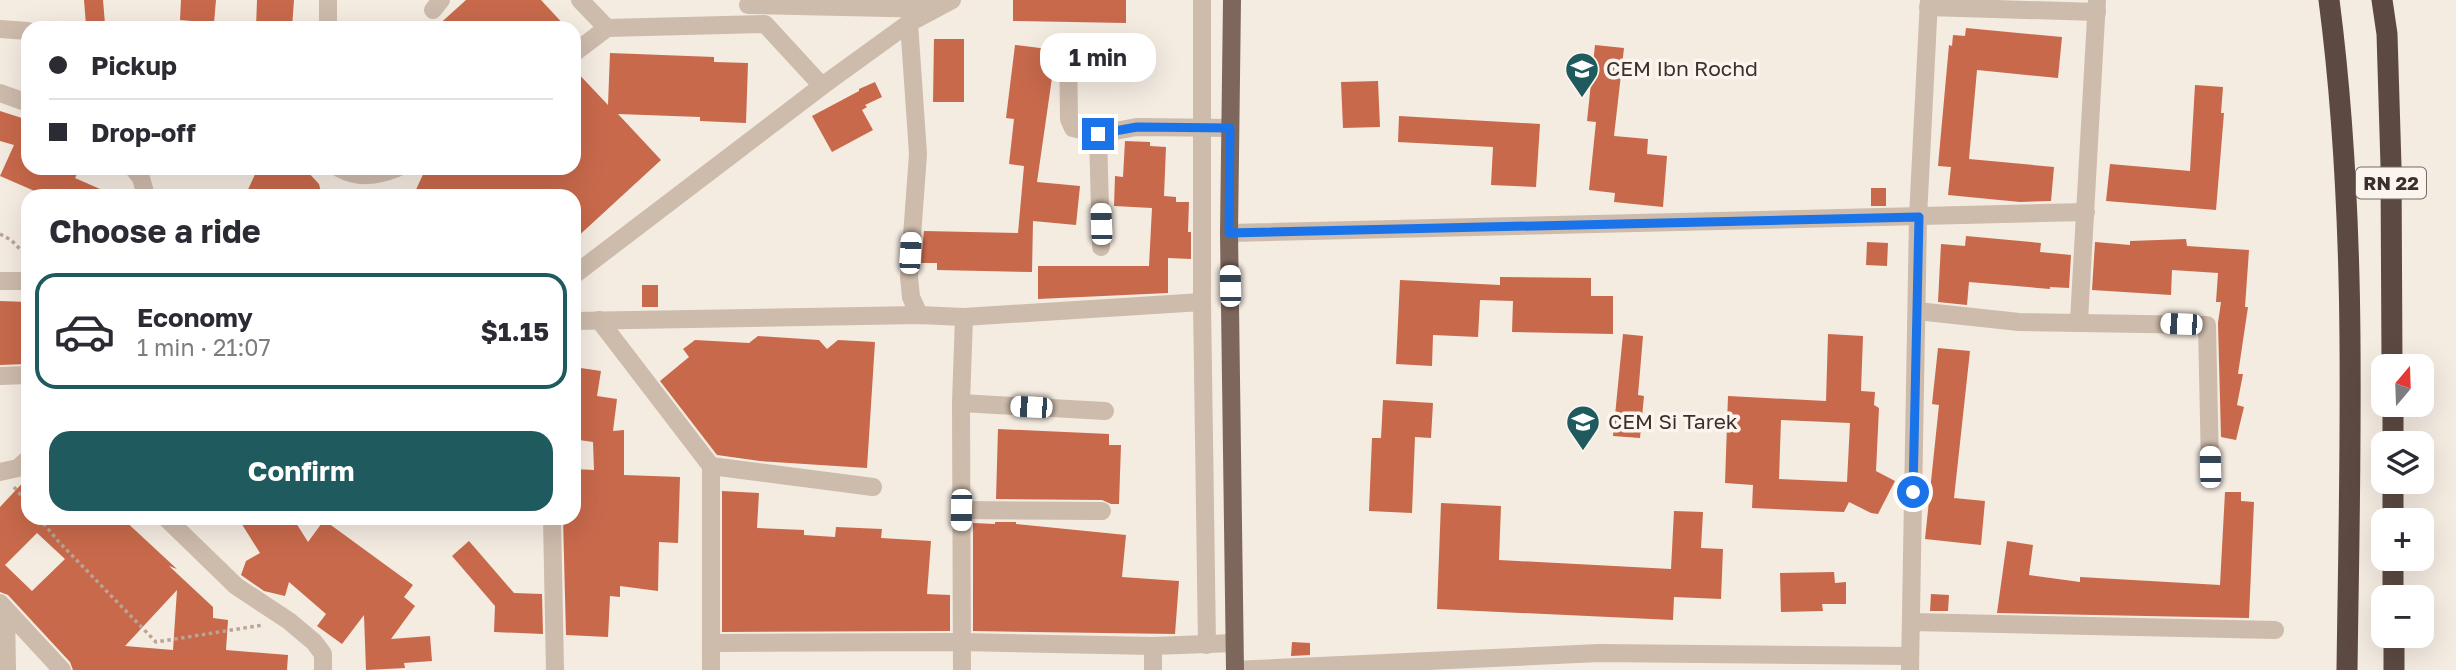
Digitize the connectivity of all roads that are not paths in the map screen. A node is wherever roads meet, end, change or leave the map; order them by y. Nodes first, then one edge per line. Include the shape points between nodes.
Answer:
1 (328, 0) edge
2 (580, 0) edge
3 (952, 0) edge
4 (1202, 0) edge
5 (1232, 0) edge
6 (2329, 0) edge
7 (2382, 0) edge
8 (748, 3) edge
9 (1929, 4) edge
10 (2097, 6) edge
11 (935, 9) junction
12 (328, 21) edge
13 (909, 23) junction
14 (765, 24) junction
15 (607, 28) junction
16 (0, 29) edge
17 (21, 30) edge
18 (1068, 45) dead end
19 (581, 48) edge
20 (822, 86) junction
21 (0, 93) edge
22 (21, 100) edge
23 (1202, 127) junction
24 (1230, 128) junction
25 (1098, 134) junction
26 (354, 175) edge
27 (378, 175) edge
28 (2086, 212) junction
29 (1919, 217) junction
30 (1229, 233) junction
31 (1101, 247) dead end
32 (581, 270) edge
33 (0, 281) edge
34 (21, 281) edge
35 (1202, 302) junction
36 (1917, 311) junction
37 (919, 315) junction
38 (964, 317) junction
39 (599, 320) junction
40 (581, 321) edge
41 (2079, 321) junction
42 (2392, 354) edge
43 (21, 375) edge
44 (0, 376) edge
45 (961, 403) junction
46 (1105, 411) dead end
47 (21, 465) edge
48 (711, 466) junction
49 (2210, 467) dead end
50 (0, 472) edge
51 (873, 487) dead end
52 (961, 510) junction
53 (1102, 511) dead end
54 (173, 525) edge
55 (552, 525) edge
56 (3, 607) edge
57 (1911, 622) junction
58 (2275, 630) dead end
59 (962, 642) junction
60 (711, 643) junction
61 (1234, 643) junction
62 (1207, 645) junction
63 (1153, 646) junction
64 (4, 647) edge
65 (41, 648) junction
66 (2393, 648) edge
67 (1599, 661) edge
68 (1910, 663) edge
69 (1318, 667) edge
70 (7, 670) edge
71 (62, 670) edge
72 (323, 670) edge
73 (555, 670) edge
74 (711, 670) edge
75 (962, 670) edge
76 (1153, 670) edge
77 (1235, 670) edge
78 (2347, 670) edge
79 (2394, 670) edge

1 - 12 street
2 - 15 street
3 - 11 street
4 - 23 street
5 - 24 main road
6 - 78 highway, RN 22 via 2348,209
7 - 42 highway, RN 22 via 2391,166
8 - 11 street
8 - 14 street
9 - 10 street
9 - 29 street
10 - 28 street
11 - 13 street
13 - 20 street
13 - 37 street via 918,154 909,277
14 - 15 street
14 - 20 street
15 - 19 street
16 - 17 street
18 - 25 street via 1069,119 1073,128
20 - 32 street
21 - 22 street
23 - 24 street
23 - 25 street via 1137,127
23 - 35 street
24 - 30 main road
25 - 31 street
26 - 27 street
28 - 29 street
28 - 41 street
29 - 30 street
29 - 36 street
30 - 61 main road
33 - 34 street
35 - 38 street
35 - 62 street
36 - 41 street via 2019,322
36 - 57 street
37 - 38 street
37 - 39 street
38 - 45 street
39 - 40 street
39 - 48 street
41 - 49 street via 2207,325
43 - 44 street
45 - 46 street
45 - 52 street
47 - 50 street
48 - 51 street
48 - 60 street
52 - 53 street
52 - 59 street
54 - 72 street via 236,586 314,642 323,654
55 - 73 street
56 - 64 street
56 - 65 street
57 - 58 street
57 - 68 street
59 - 60 street
59 - 63 street
59 - 75 street
60 - 74 street
61 - 62 street
61 - 77 main road
62 - 63 street
63 - 76 street
64 - 65 street
64 - 70 street
65 - 71 street
66 - 79 highway
67 - 68 street
67 - 69 street
69 - 77 street

